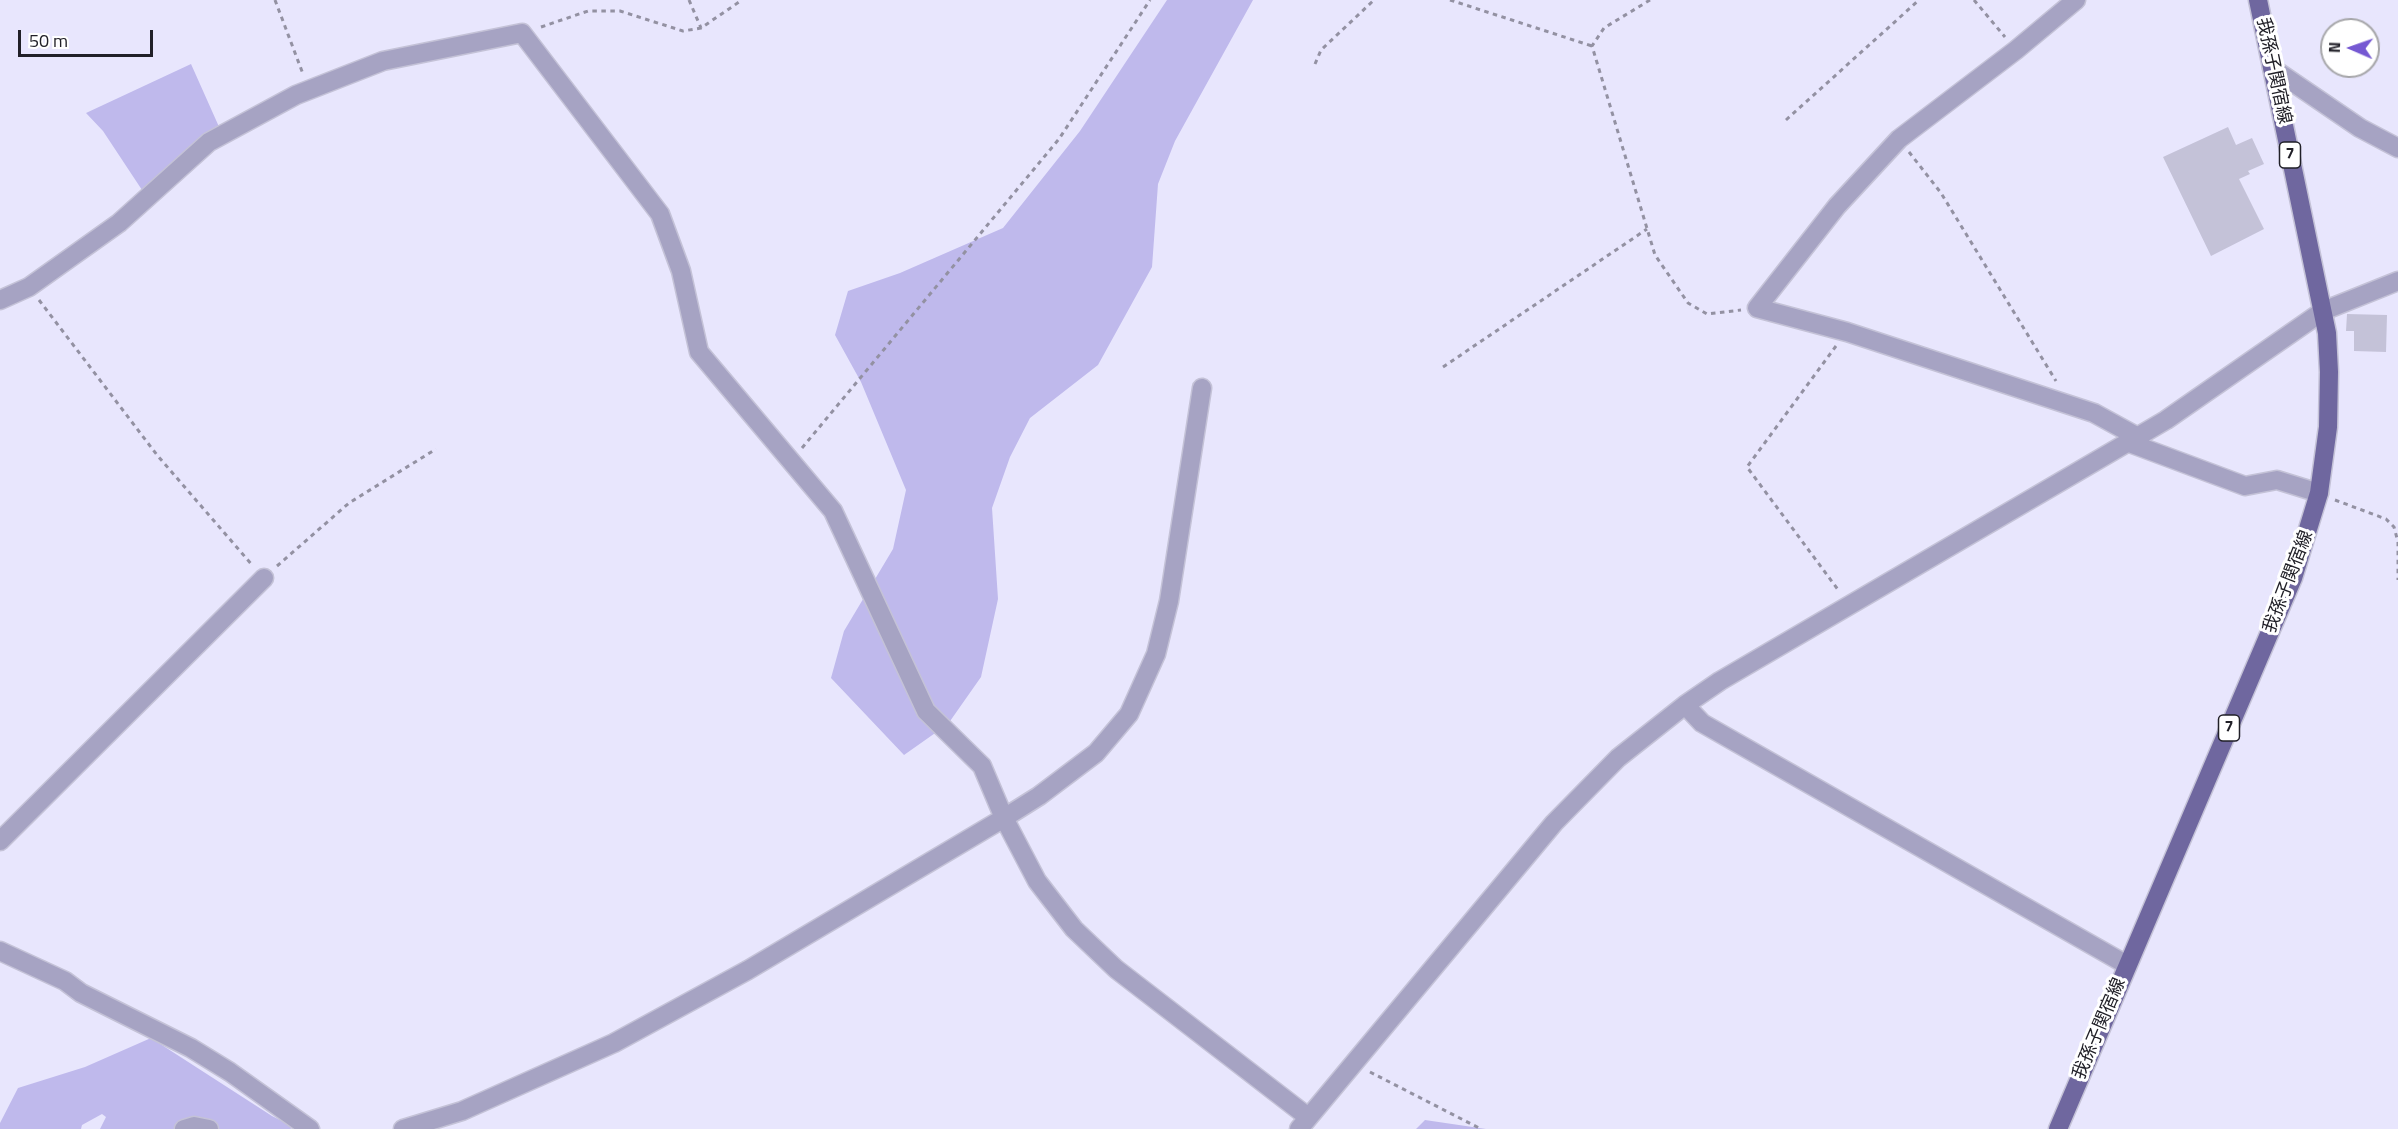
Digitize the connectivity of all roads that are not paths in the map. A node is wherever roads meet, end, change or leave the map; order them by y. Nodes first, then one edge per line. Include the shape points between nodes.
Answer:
1 (2076, 0) edge
2 (2259, 0) edge
3 (2272, 68) junction
4 (2398, 148) edge
5 (2398, 281) edge
6 (0, 300) edge
7 (2323, 311) junction
8 (1202, 388) dead end
9 (2132, 439) junction
10 (2319, 493) junction
11 (264, 578) road end
12 (1685, 705) junction
13 (1004, 818) junction
14 (0, 841) edge
15 (0, 951) edge
16 (2127, 965) junction
17 (1303, 1123) edge
18 (184, 1129) edge
19 (209, 1129) edge
20 (310, 1129) edge
21 (403, 1129) edge
22 (2058, 1129) edge

1 - 9 street via 1899,139 1837,206 1757,308 1847,332 2094,413
2 - 3 main road, 我孫子関宿線 / 7
3 - 4 street via 2360,128
3 - 7 main road, 我孫子関宿線 / 7
5 - 7 street
6 - 13 street via 29,287 119,223 209,142 309,90 383,61 522,33 660,214 681,271 699,352 833,511 926,711 982,766
7 - 9 street via 2166,420
7 - 10 main road, 我孫子関宿線 / 7 via 2329,352 2329,395
8 - 13 street via 1169,601 1156,654 1143,686 1129,714 1096,753
9 - 10 street via 2245,486 2277,480
9 - 12 street
10 - 16 main road, 我孫子関宿線 / 7 via 2293,578
11 - 14 street
12 - 16 street via 1702,723
12 - 17 street via 1618,758 1554,823
13 - 17 street via 1037,880 1074,929 1116,969
13 - 21 street via 748,970 614,1043 462,1111
15 - 20 street via 191,1048
16 - 22 main road, 我孫子関宿線 / 7
18 - 19 street

